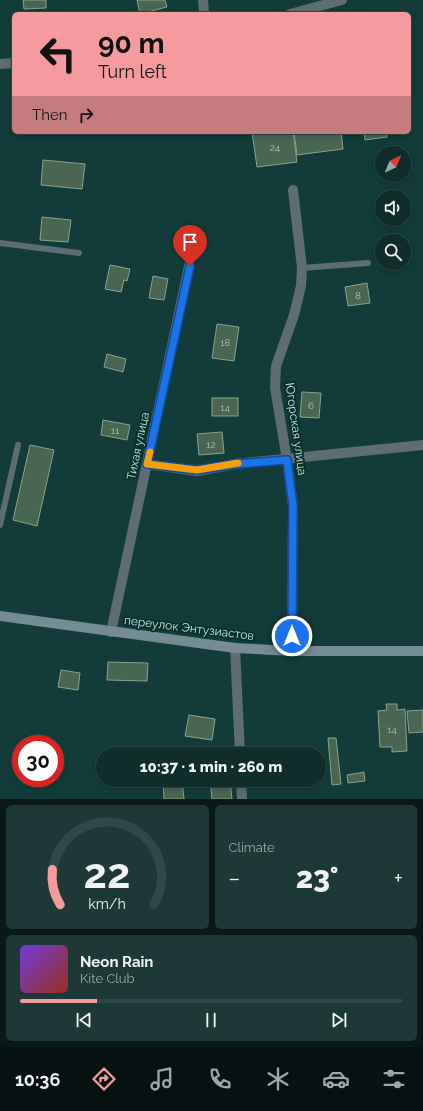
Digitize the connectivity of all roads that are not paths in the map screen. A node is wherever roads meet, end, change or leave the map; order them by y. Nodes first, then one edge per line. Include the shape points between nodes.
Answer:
1 (202, 0) edge
2 (342, 0) edge
3 (204, 12) edge
4 (297, 12) edge
5 (12, 63) edge
6 (0, 64) edge
7 (293, 190) dead end
8 (0, 243) edge
9 (79, 253) dead end
10 (368, 263) dead end
11 (190, 266) dead end
12 (302, 268) junction
13 (423, 444) edge
14 (18, 445) dead end
15 (287, 460) junction
16 (147, 464) junction
17 (0, 524) edge
18 (0, 616) edge
19 (111, 632) junction
20 (235, 648) junction
21 (292, 651) junction
22 (423, 651) edge
23 (240, 747) edge
24 (241, 787) edge
25 (242, 799) edge

1 - 3 street
2 - 4 street
5 - 6 street
7 - 12 street, Югорская улица
8 - 9 lane
10 - 12 lane
11 - 16 street, Тихая улица
12 - 15 street, Югорская улица via 301,286 294,315 276,366 275,388
13 - 15 street
14 - 17 lane
15 - 16 street via 197,470
15 - 21 street, Югорская улица via 293,506
16 - 19 street, Тихая улица
18 - 19 main road, переулок Энтузиастов
19 - 20 main road, переулок Энтузиастов
20 - 21 main road, переулок Энтузиастов
20 - 23 street
21 - 22 main road, переулок Энтузиастов
24 - 25 street

